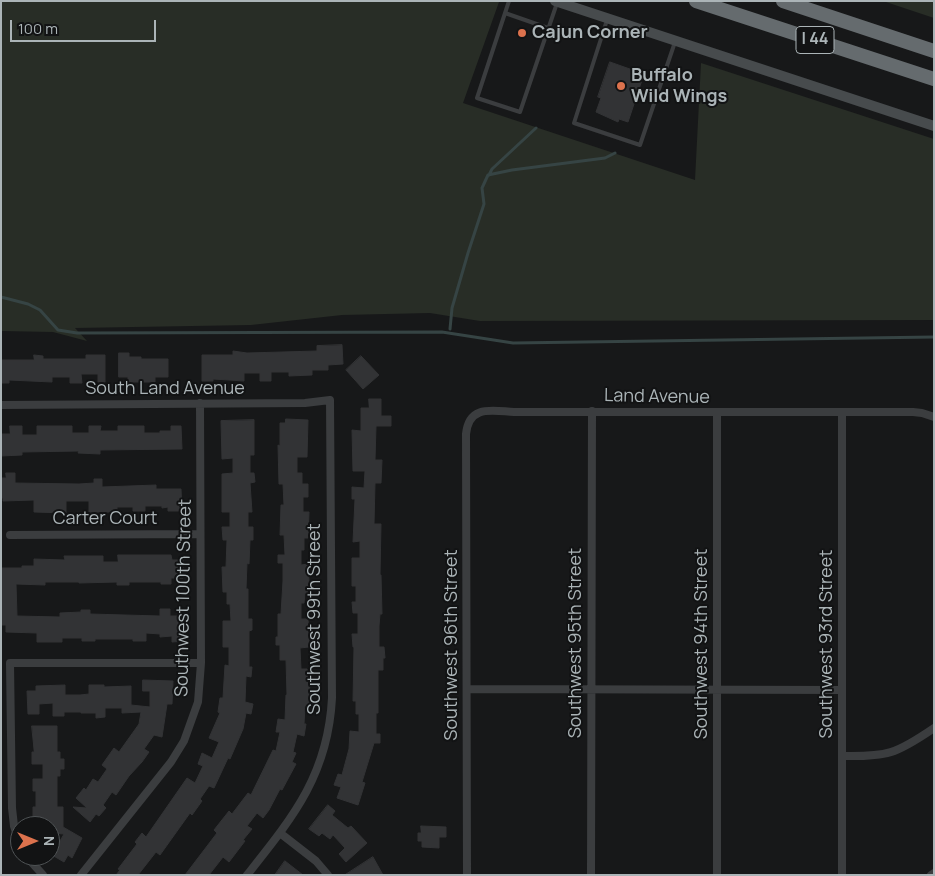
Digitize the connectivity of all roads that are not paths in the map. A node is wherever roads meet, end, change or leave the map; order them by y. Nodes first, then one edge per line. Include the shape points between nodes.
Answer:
1 (509, 1) edge
2 (696, 1) edge
3 (782, 1) edge
4 (556, 2) edge
5 (505, 12) junction
6 (607, 20) junction
7 (548, 28) junction
8 (676, 41) junction
9 (934, 51) edge
10 (934, 80) edge
11 (934, 126) edge
12 (330, 400) joint
13 (200, 403) junction
14 (1, 406) edge
15 (592, 411) junction
16 (717, 413) junction
17 (842, 413) junction
18 (473, 417) joint
19 (934, 417) edge
20 (200, 534) junction
21 (10, 535) dead end
22 (201, 663) junction
23 (467, 689) junction
24 (591, 689) junction
25 (717, 690) junction
26 (842, 690) junction
27 (934, 728) edge
28 (842, 756) junction
29 (13, 816) edge
30 (280, 833) junction
31 (81, 875) edge
32 (247, 875) edge
33 (328, 875) edge
34 (467, 875) edge
35 (591, 875) edge
36 (717, 875) edge
37 (842, 875) edge

1 - 5 lane
2 - 10 highway, I 44
3 - 9 highway, I 44
4 - 6 main road
4 - 7 lane
5 - 7 lane
5 - 7 lane via 477,98 520,112
6 - 8 main road
6 - 8 lane via 574,123 640,145
8 - 11 main road
12 - 13 street, South Land Avenue
12 - 30 street, Southwest 99th Street via 330,718 324,750 314,776 299,807
13 - 14 street, South Land Avenue
13 - 20 street, Southwest 100th Street
15 - 16 street, Land Avenue
15 - 18 street, Land Avenue via 485,410
15 - 24 street, Southwest 95th Street
16 - 17 street, Land Avenue
16 - 25 street, Southwest 94th Street
17 - 19 street, Land Avenue via 914,412
17 - 26 street, Southwest 93rd Street
18 - 23 street, Southwest 96th Street via 466,434
20 - 21 street, Carter Court
20 - 22 street, Southwest 100th Street
22 - 29 street via 10,663
22 - 31 street, Southwest 100th Street via 198,702 184,741
23 - 24 street
23 - 34 street, Southwest 96th Street
24 - 25 street
24 - 35 street, Southwest 95th Street
25 - 26 street
25 - 36 street, Southwest 94th Street
26 - 28 street, Southwest 93rd Street
27 - 28 street via 893,753
28 - 37 street, Southwest 93rd Street
30 - 32 street, Southwest 99th Street
30 - 33 street

